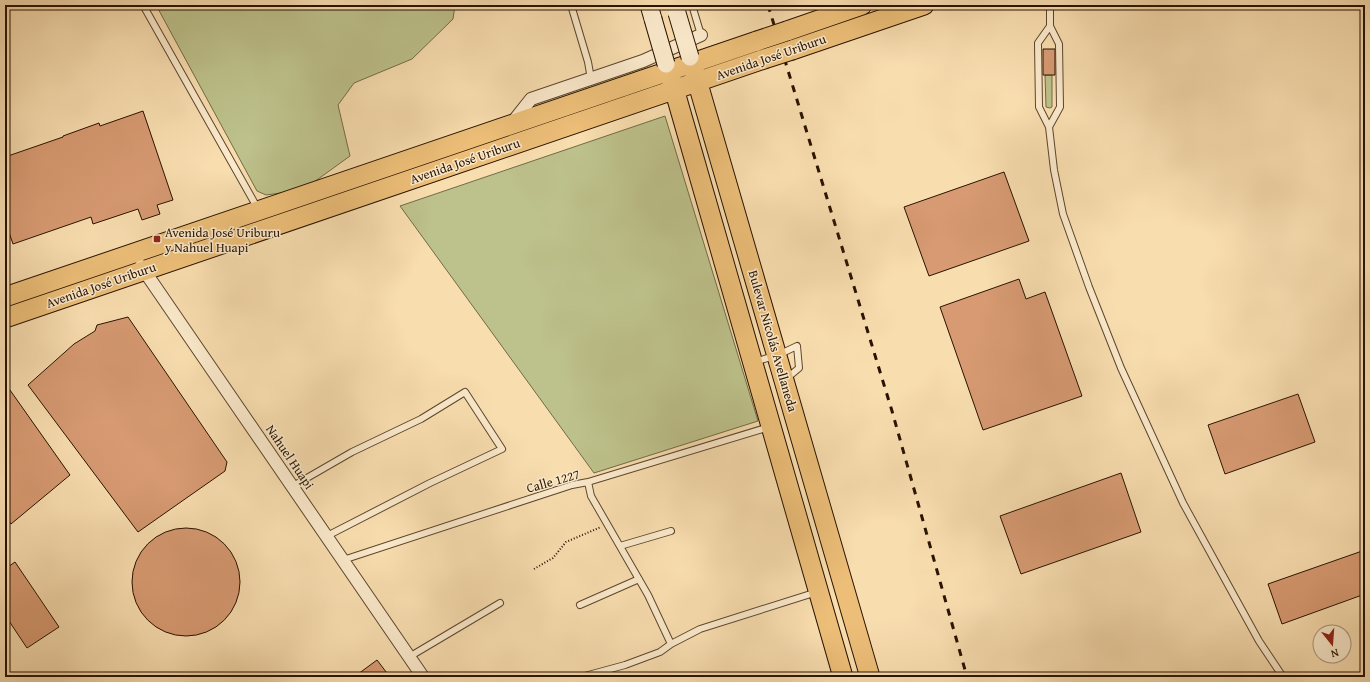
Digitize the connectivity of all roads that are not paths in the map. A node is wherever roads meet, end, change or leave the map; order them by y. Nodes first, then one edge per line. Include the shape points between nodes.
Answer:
1 (143, 5) edge
2 (571, 5) edge
3 (862, 5) edge
4 (924, 5) edge
5 (1050, 5) edge
6 (681, 8) edge
7 (651, 12) edge
8 (1050, 26) junction
9 (701, 35) joint
10 (691, 60) junction
11 (668, 67) junction
12 (591, 79) junction
13 (698, 82) junction
14 (674, 90) junction
15 (512, 124) junction
16 (1049, 127) junction
17 (259, 210) junction
18 (133, 253) junction
19 (144, 270) junction
20 (7, 305) edge
21 (778, 355) junction
22 (753, 363) junction
23 (771, 427) junction
24 (588, 482) junction
25 (293, 486) junction
26 (671, 531) dead end
27 (327, 536) junction
28 (620, 546) junction
29 (343, 560) junction
30 (639, 579) junction
31 (818, 591) junction
32 (500, 603) dead end
33 (580, 605) dead end
34 (671, 644) junction
35 (409, 657) junction
36 (423, 677) edge
37 (581, 677) edge
38 (843, 677) edge
39 (870, 677) edge
40 (1283, 677) edge

1 - 17 lane
2 - 12 lane
3 - 10 main road, Avenida José Uriburu, bridge via 757,41
4 - 13 main road, Avenida José Uriburu, bridge
5 - 8 lane
6 - 9 lane
6 - 10 main road, Bulevar Nicolás Avellaneda, bridge
7 - 11 main road, Bulevar Nicolás Avellaneda, bridge
8 - 16 lane via 1059,44 1060,107
8 - 16 lane via 1038,43 1039,107
9 - 12 street via 643,62
10 - 11 main road, Avenida José Uriburu
10 - 13 main road, Bulevar Nicolás Avellaneda
11 - 14 main road, Bulevar Nicolás Avellaneda
11 - 15 main road, Avenida José Uriburu
12 - 15 street via 531,99
13 - 14 main road, Avenida José Uriburu
13 - 21 main road, Bulevar Nicolás Avellaneda
14 - 19 main road, Avenida José Uriburu
14 - 22 main road, Bulevar Nicolás Avellaneda
15 - 17 main road, Avenida José Uriburu
16 - 40 lane via 1063,214 1121,368 1183,503 1259,641
17 - 18 main road, Avenida José Uriburu
18 - 19 street, Nahuel Huapi
18 - 20 main road, Avenida José Uriburu
19 - 20 main road, Avenida José Uriburu
19 - 25 street, Nahuel Huapi
21 - 22 lane
21 - 39 main road, Bulevar Nicolás Avellaneda
22 - 23 main road, Bulevar Nicolás Avellaneda
23 - 24 lane, Calle 1227
23 - 31 main road, Bulevar Nicolás Avellaneda
24 - 28 lane via 591,496
24 - 29 lane, Calle 1227
25 - 27 street, Nahuel Huapi
25 - 27 lane via 357,449 420,419 465,392 502,449
26 - 28 lane
27 - 29 street, Nahuel Huapi
28 - 30 lane
29 - 35 street, Nahuel Huapi
30 - 33 lane
30 - 34 lane
31 - 34 lane via 700,629
31 - 38 main road, Bulevar Nicolás Avellaneda
32 - 35 lane
34 - 37 lane via 660,652 626,665
35 - 36 street, Nahuel Huapi

